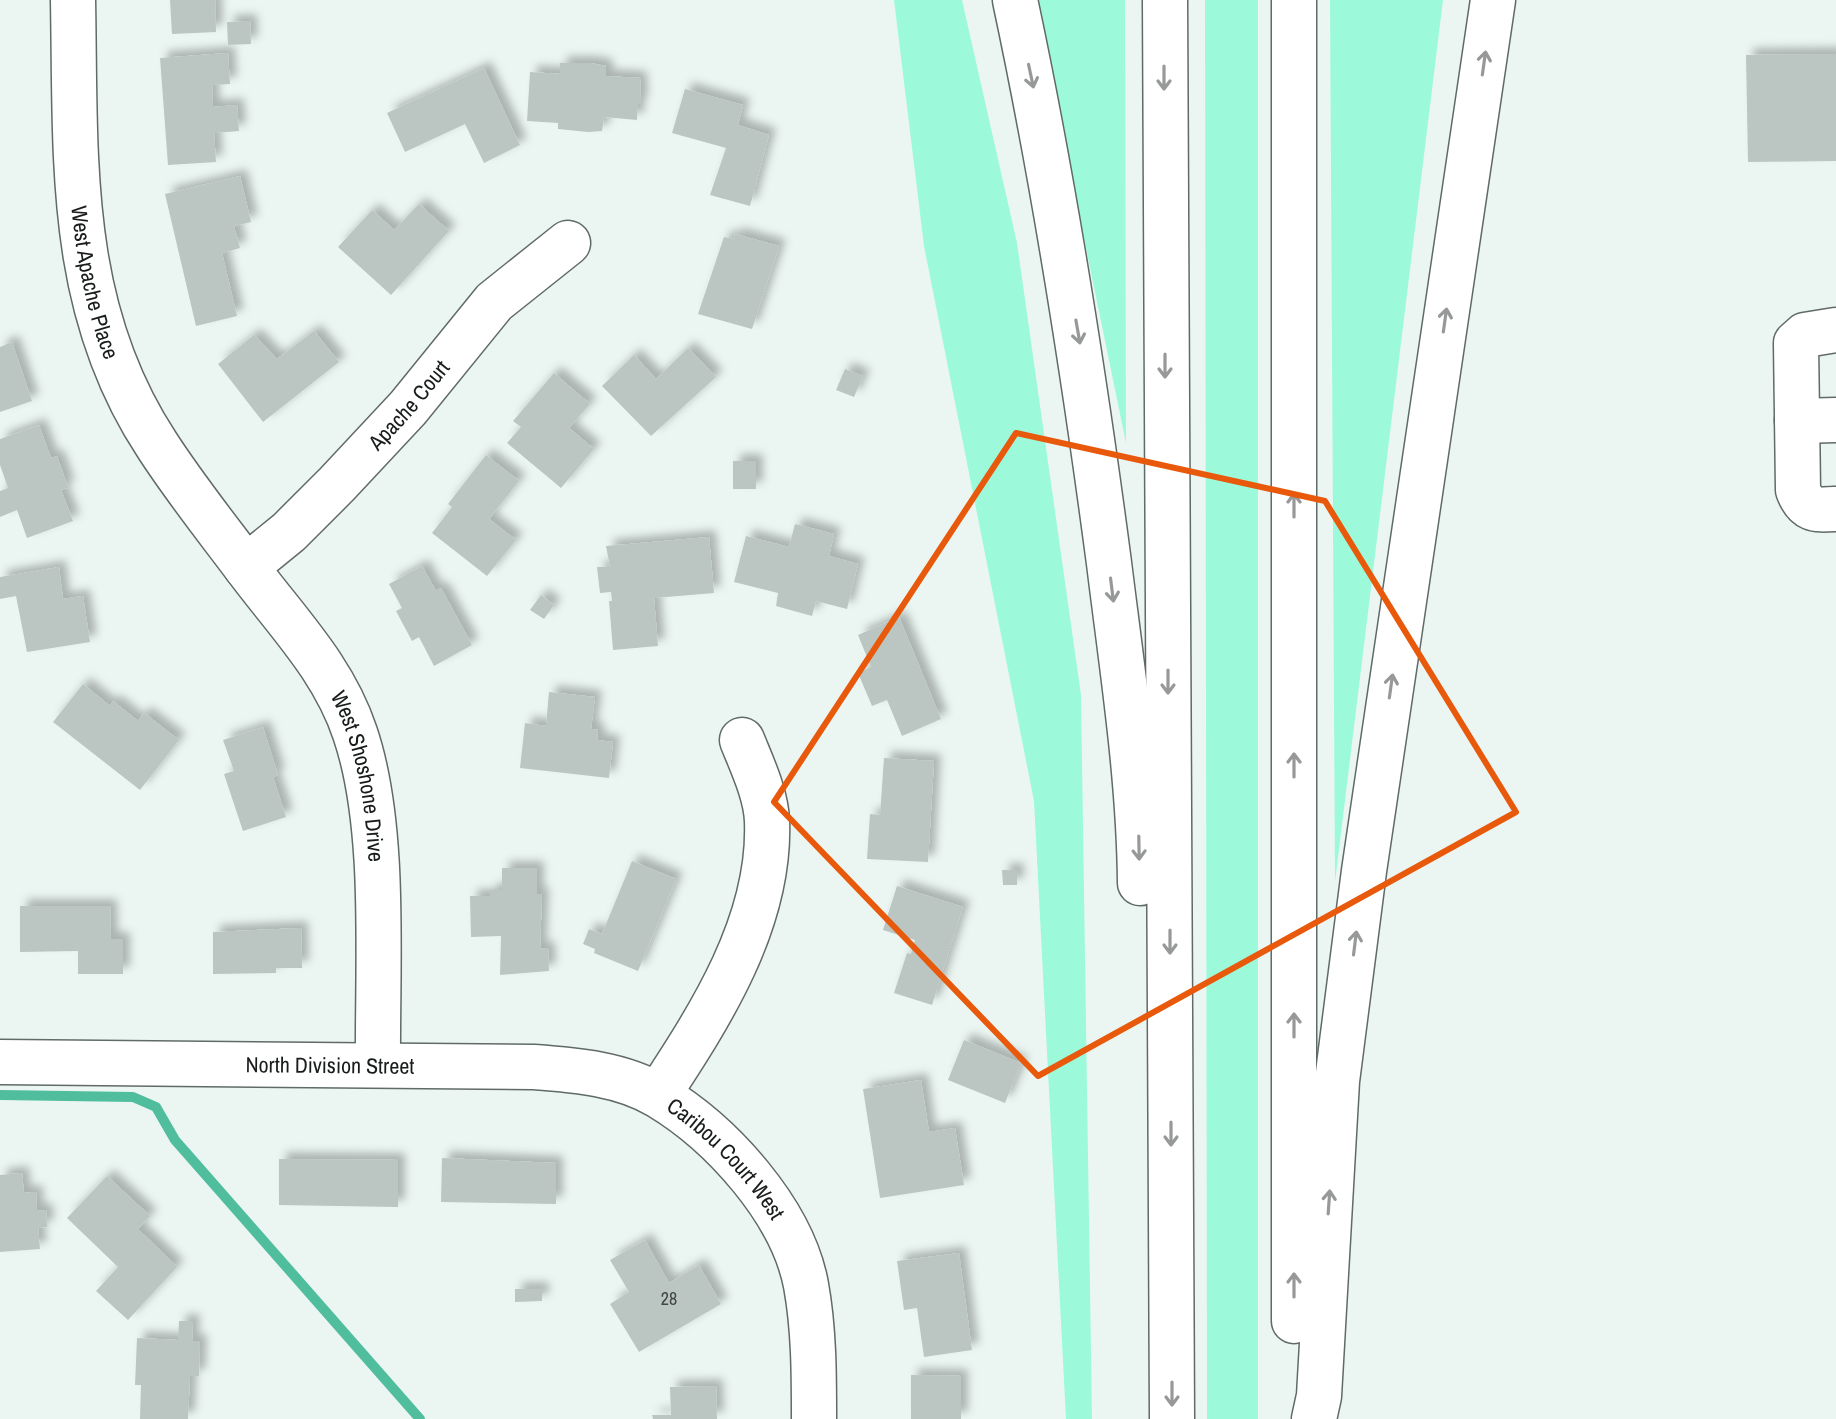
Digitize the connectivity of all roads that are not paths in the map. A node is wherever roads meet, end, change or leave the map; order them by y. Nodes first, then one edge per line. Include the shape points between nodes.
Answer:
1 (73, 0) edge
2 (1015, 0) edge
3 (1165, 0) edge
4 (1294, 0) edge
5 (1493, 0) edge
6 (568, 243) dead end
7 (1836, 330) edge
8 (1817, 421) edge
9 (1836, 509) edge
10 (220, 531) joint
11 (246, 567) junction
12 (742, 740) dead end
13 (1171, 1056) junction
14 (0, 1062) edge
15 (378, 1064) junction
16 (658, 1095) junction
17 (814, 1419) edge
18 (1172, 1419) edge
19 (1294, 1419) edge
20 (1314, 1419) edge

1 - 10 main road, West Apache Place via 80,212 93,304 132,405
2 -> 13 main road via 1062,236 1088,406 1140,838 1141,970
3 -> 13 main road
19 -> 4 main road
20 -> 5 main road via 1337,1081
6 - 11 main road, Apache Court via 494,302 408,408 337,484
7 - 8 main road via 1805,335 1796,343
8 - 9 main road via 1798,490 1812,510
10 - 11 main road, West Shoshone Drive
11 - 15 main road, West Shoshone Drive via 308,642 339,695 366,775 375,863
12 - 16 main road, Caribou Court West via 767,821 751,920 702,1028
13 -> 18 main road
14 - 15 main road, North Division Street
15 - 16 main road, North Division Street via 579,1070
16 - 17 main road, Caribou Court West via 751,1176 783,1225 806,1282 814,1345

